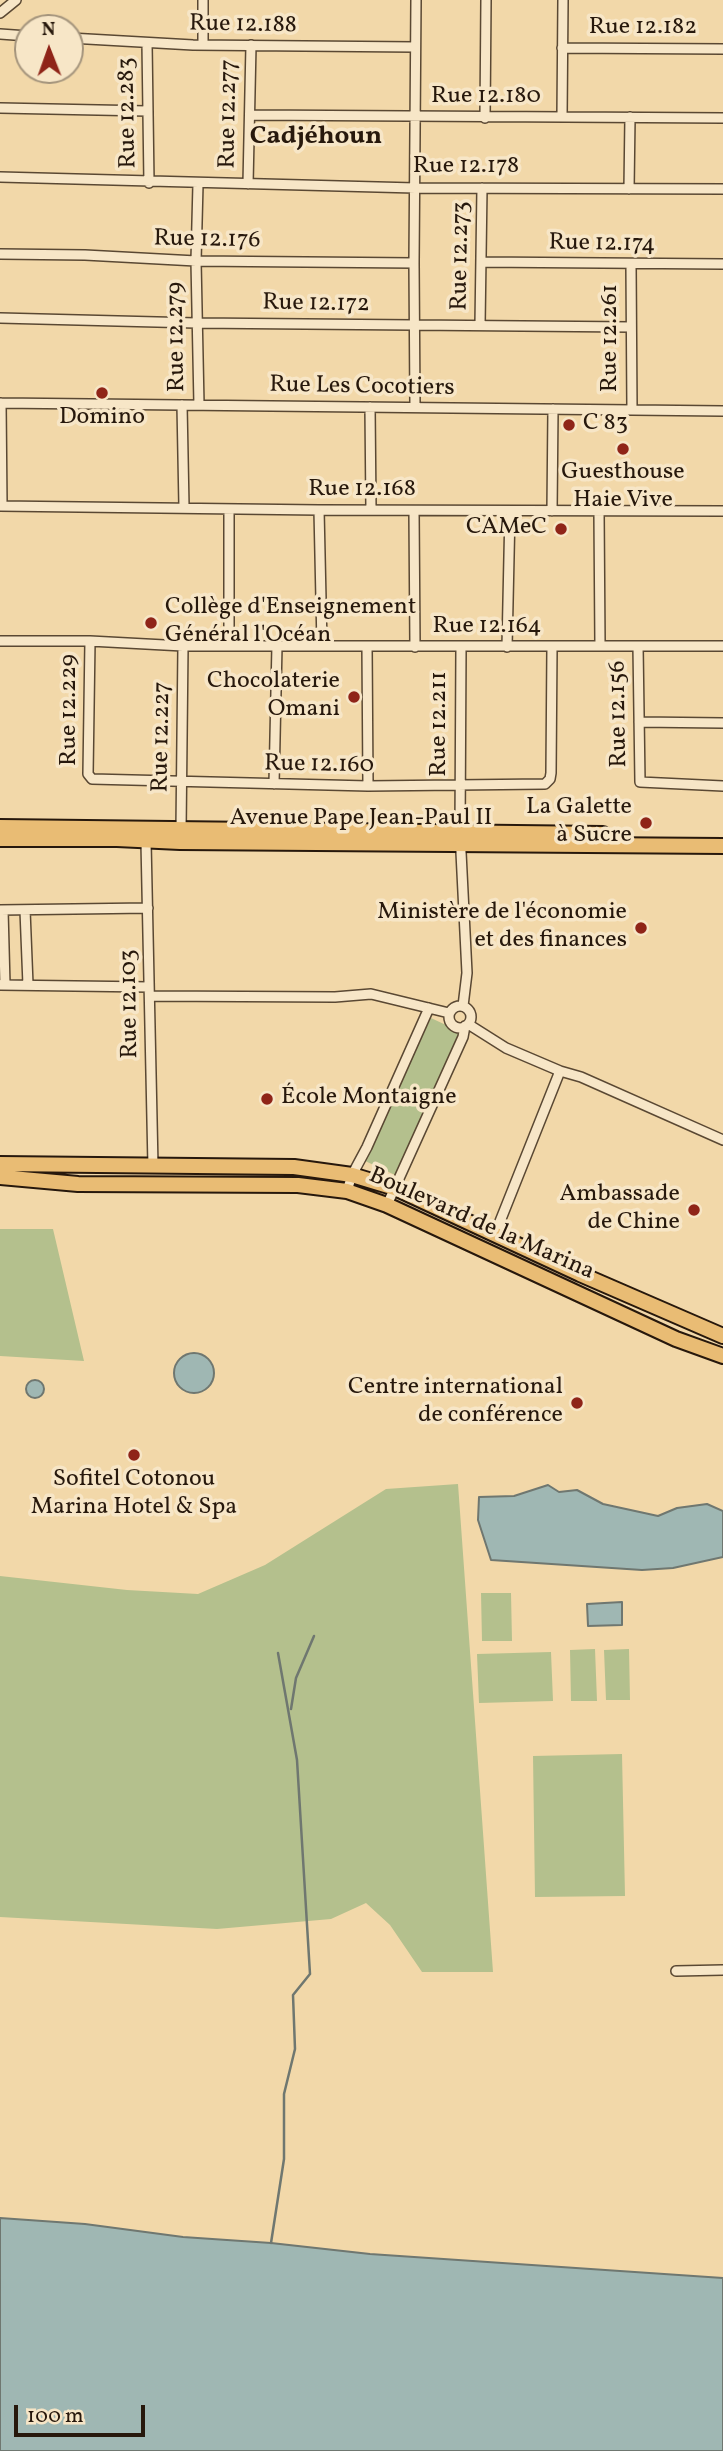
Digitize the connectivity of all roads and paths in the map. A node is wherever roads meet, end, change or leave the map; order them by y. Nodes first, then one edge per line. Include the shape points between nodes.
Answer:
1 (16, 0) edge
2 (202, 0) edge
3 (416, 0) edge
4 (486, 0) edge
5 (563, 0) edge
6 (0, 13) edge
7 (84, 39) edge
8 (147, 43) junction
9 (203, 45) junction
10 (251, 45) junction
11 (415, 47) junction
12 (562, 48) junction
13 (723, 48) edge
14 (0, 108) edge
15 (147, 111) junction
16 (250, 115) junction
17 (414, 117) junction
18 (562, 117) junction
19 (630, 117) junction
20 (485, 118) junction
21 (723, 118) edge
22 (0, 177) edge
23 (149, 183) junction
24 (198, 184) junction
25 (248, 184) junction
26 (415, 188) junction
27 (482, 188) junction
28 (629, 188) junction
29 (723, 189) edge
30 (0, 254) edge
31 (196, 261) junction
32 (481, 262) junction
33 (414, 263) junction
34 (723, 264) edge
35 (631, 265) junction
36 (0, 318) edge
37 (196, 323) junction
38 (480, 325) junction
39 (414, 326) junction
40 (631, 327) junction
41 (1, 403) edge
42 (182, 405) junction
43 (199, 405) junction
44 (370, 407) junction
45 (415, 408) junction
46 (553, 409) junction
47 (632, 410) junction
48 (723, 411) edge
49 (1, 506) edge
50 (184, 507) junction
51 (229, 509) junction
52 (319, 510) junction
53 (371, 510) junction
54 (414, 511) junction
55 (510, 511) junction
56 (552, 511) junction
57 (723, 511) edge
58 (599, 512) junction
59 (0, 641) edge
60 (90, 641) junction
61 (229, 645) junction
62 (276, 645) junction
63 (322, 645) junction
64 (183, 646) junction
65 (367, 646) junction
66 (600, 646) junction
67 (638, 646) junction
68 (723, 646) edge
69 (415, 647) junction
70 (461, 647) junction
71 (507, 647) junction
72 (552, 647) junction
73 (639, 722) junction
74 (723, 723) edge
75 (92, 779) joint
76 (182, 783) junction
77 (274, 784) junction
78 (368, 786) junction
79 (460, 786) junction
80 (723, 786) edge
81 (0, 827) edge
82 (181, 830) junction
83 (723, 836) edge
84 (460, 837) junction
85 (0, 839) edge
86 (146, 842) junction
87 (723, 846) edge
88 (148, 908) junction
89 (25, 909) junction
90 (1, 910) edge
91 (2, 985) edge
92 (28, 985) junction
93 (150, 991) junction
94 (463, 1006) junction
95 (429, 1008) junction
96 (449, 1013) junction
97 (467, 1025) junction
98 (560, 1071) junction
99 (723, 1140) edge
100 (0, 1164) edge
101 (153, 1166) junction
102 (352, 1175) junction
103 (0, 1177) edge
104 (395, 1188) junction
105 (347, 1191) junction
106 (387, 1205) junction
107 (495, 1234) junction
108 (723, 1336) edge
109 (723, 1356) edge
110 (723, 1970) edge
111 (676, 1971) dead end

1 - 6 street
2 - 9 street
3 - 11 street
4 - 20 street
5 - 12 street
7 - 8 street, Rue 12.188
8 - 9 street, Rue 12.188
8 - 15 street, Rue 12.283
9 - 10 street, Rue 12.188
10 - 11 street, Rue 12.188
10 - 16 street, Rue 12.277
11 - 17 street
12 - 13 street, Rue 12.182
12 - 18 street
14 - 15 street
15 - 23 street, Rue 12.283
16 - 17 street, Rue 12.180
16 - 25 street, Rue 12.277
17 - 20 street, Rue 12.180
17 - 26 street
18 - 19 street, Rue 12.180
18 - 20 street, Rue 12.180
19 - 21 street, Rue 12.180
19 - 28 street
22 - 23 street, Rue 12.178
23 - 24 street, Rue 12.178
24 - 25 street, Rue 12.178
24 - 31 street, Rue 12.279
25 - 26 street, Rue 12.178
26 - 27 street, Rue 12.178
26 - 33 street
27 - 28 street, Rue 12.178
27 - 32 street, Rue 12.273
28 - 29 street, Rue 12.178
30 - 31 street, Rue 12.176
31 - 33 street, Rue 12.176
31 - 37 street, Rue 12.279
32 - 35 street, Rue 12.174
32 - 38 street, Rue 12.273
33 - 39 street
34 - 35 street, Rue 12.174
35 - 40 street, Rue 12.261
36 - 37 street, Rue 12.172
37 - 39 street, Rue 12.172
37 - 43 street, Rue 12.279
38 - 39 street, Rue 12.172
38 - 40 street, Rue 12.172
39 - 45 street
40 - 47 street, Rue 12.261
41 - 42 street, Rue Les Cocotiers
41 - 49 street
42 - 43 street, Rue Les Cocotiers
42 - 50 street
43 - 44 street, Rue Les Cocotiers
44 - 45 street, Rue Les Cocotiers
44 - 53 street
45 - 46 street, Rue Les Cocotiers
46 - 47 street, Rue Les Cocotiers
46 - 56 street
47 - 48 street, Rue Les Cocotiers
49 - 50 street, Rue 12.168
50 - 51 street, Rue 12.168
51 - 52 street, Rue 12.168
51 - 61 street
52 - 53 street, Rue 12.168
52 - 63 street
53 - 54 street, Rue 12.168
54 - 55 street, Rue 12.168
54 - 69 street
55 - 56 street, Rue 12.168
55 - 71 street
56 - 58 street, Rue 12.168
57 - 58 street, Rue 12.168
58 - 66 street
59 - 60 street, Rue 12.164
60 - 64 street, Rue 12.164
60 - 75 street, Rue 12.229 via 88,774
61 - 62 street, Rue 12.164
61 - 64 street, Rue 12.164
62 - 63 street, Rue 12.164
62 - 77 street
63 - 65 street, Rue 12.164
64 - 76 street, Rue 12.227
65 - 69 street, Rue 12.164
65 - 78 street
66 - 67 street, Rue 12.164
66 - 72 street, Rue 12.164
67 - 68 street, Rue 12.164
67 - 73 street, Rue 12.156
69 - 70 street, Rue 12.164
70 - 71 street, Rue 12.164
70 - 79 street, Rue 12.211
71 - 72 street, Rue 12.164
72 - 79 street, Rue 12.160 via 550,779 545,784
73 - 74 street
73 - 80 street, Rue 12.156 via 640,782
75 - 76 street, Rue 12.160
76 - 77 street, Rue 12.160
76 - 82 street, Rue 12.227
77 - 78 street, Rue 12.160
78 - 79 street, Rue 12.160
79 - 84 street, Rue 12.211
81 - 82 main road, Avenue Pape Jean-Paul II
82 - 84 main road, Avenue Pape Jean-Paul II
83 - 84 main road, Avenue Pape Jean-Paul II
84 - 86 main road, Avenue Pape Jean-Paul II
84 - 87 main road, Avenue Pape Jean-Paul II
84 - 94 street, Rue 12.211 via 467,973
85 - 86 main road, Avenue Pape Jean-Paul II
86 - 88 street, Rue 12.103
88 - 89 street
88 - 93 street, Rue 12.103
89 - 90 street
89 - 92 street
90 - 91 street
91 - 92 street
92 - 93 street
93 - 95 street via 372,995
93 - 101 street, Rue 12.103
94 - 96 street
94 - 97 street via 470,1012
95 - 96 street
95 - 102 street
96 - 97 street via 453,1025
97 - 98 street
97 - 104 street
98 - 99 street
98 - 107 street
100 - 101 main road, Boulevard de la Marina
101 - 102 main road, Boulevard de la Marina via 294,1167
102 - 104 main road, Boulevard de la Marina
102 - 105 street
103 - 105 main road, Boulevard de la Marina via 78,1184 307,1185
104 - 106 street
104 - 107 main road, Boulevard de la Marina
105 - 106 main road, Boulevard de la Marina
106 - 109 main road, Boulevard de la Marina via 676,1339
107 - 108 main road, Boulevard de la Marina
110 - 111 street

